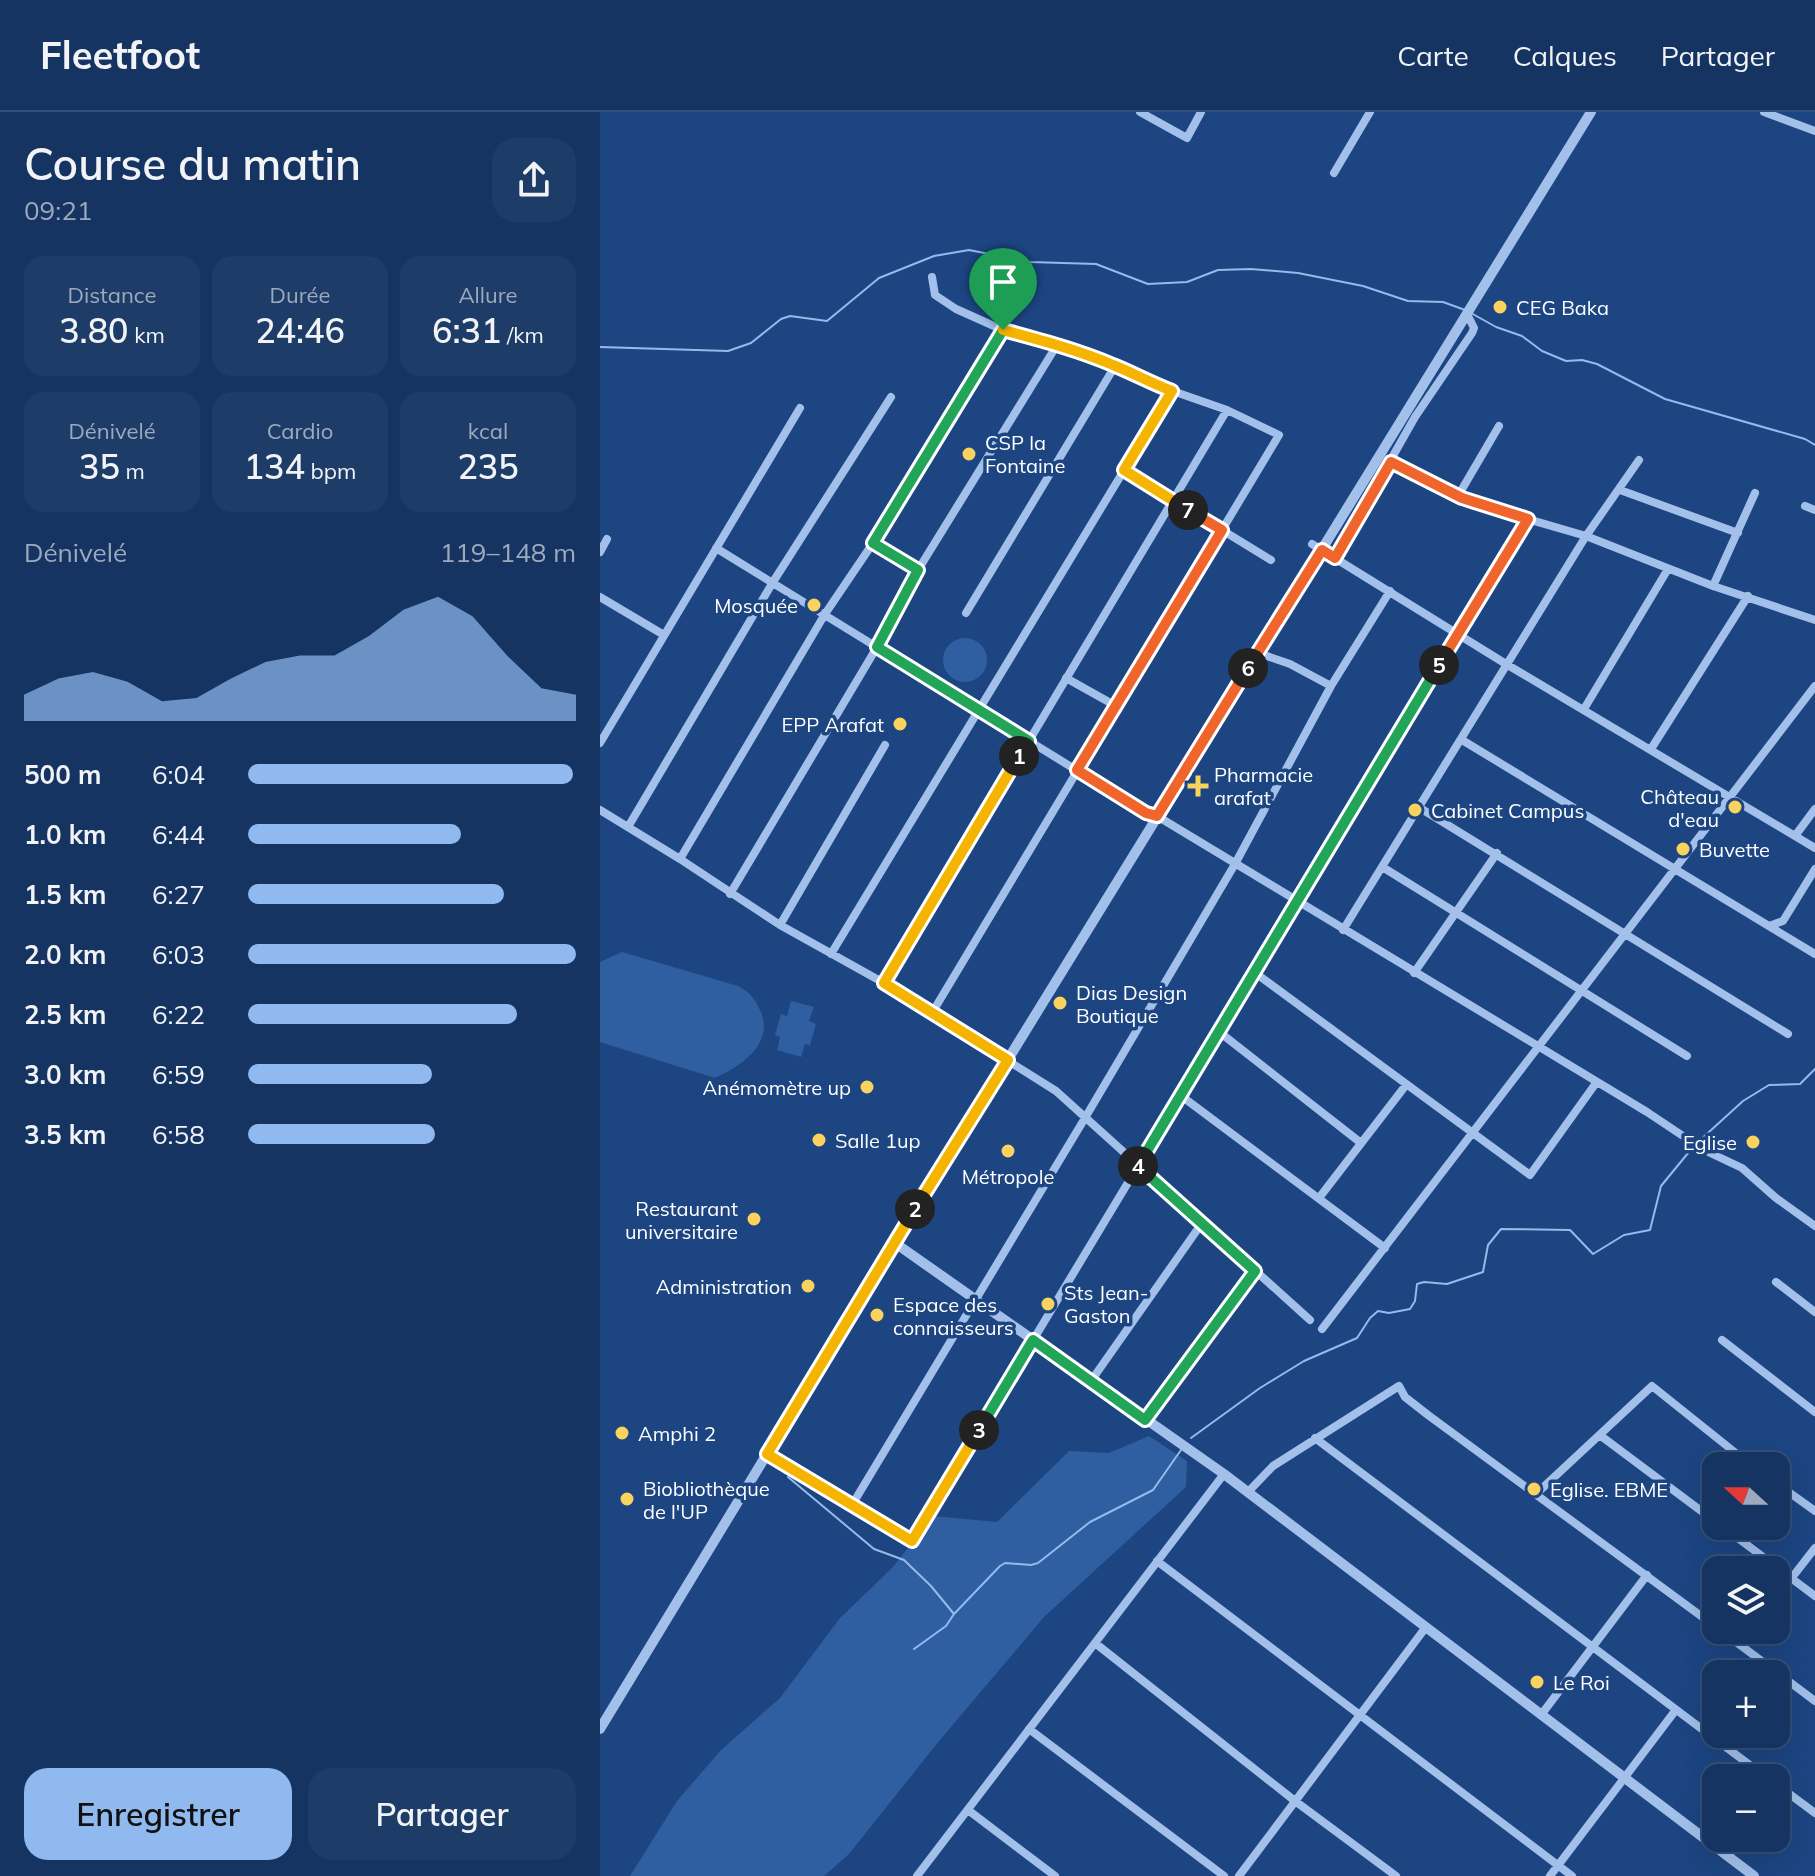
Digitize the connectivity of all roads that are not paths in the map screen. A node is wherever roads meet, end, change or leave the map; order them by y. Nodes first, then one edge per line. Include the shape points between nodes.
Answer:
1 (1140, 112) edge
2 (1201, 112) edge
3 (1370, 112) edge
4 (1591, 112) edge
5 (1764, 112) edge
6 (1815, 131) edge
7 (1334, 173) dead end
8 (932, 277) dead end
9 (1467, 314) junction
10 (1003, 330) junction
11 (1057, 345) junction
12 (1115, 366) junction
13 (1172, 391) junction
14 (891, 397) dead end
15 (800, 408) dead end
16 (1227, 410) junction
17 (1499, 426) dead end
18 (1639, 460) dead end
19 (1391, 462) junction
20 (1124, 470) junction
21 (1620, 490) junction
22 (1755, 493) dead end
23 (1458, 496) junction
24 (1172, 500) junction
25 (1805, 506) dead end
26 (1815, 510) edge
27 (1528, 519) junction
28 (1222, 530) junction
29 (1738, 533) junction
30 (1586, 536) junction
31 (607, 539) dead end
32 (873, 543) junction
33 (1317, 547) junction
34 (716, 548) junction
35 (600, 552) edge
36 (1335, 558) junction
37 (1271, 560) dead end
38 (1668, 569) junction
39 (918, 570) junction
40 (773, 582) junction
41 (1713, 586) junction
42 (1390, 591) junction
43 (1748, 596) junction
44 (600, 597) edge
45 (966, 613) dead end
46 (825, 614) junction
47 (1815, 620) edge
48 (1459, 633) junction
49 (664, 635) junction
50 (877, 647) junction
51 (1258, 653) junction
52 (1506, 664) junction
53 (1066, 678) junction
54 (1331, 686) junction
55 (1815, 686) edge
56 (1116, 706) junction
57 (1584, 709) junction
58 (979, 710) junction
59 (1462, 740) junction
60 (1029, 741) junction
61 (600, 743) edge
62 (885, 745) dead end
63 (1651, 749) junction
64 (1077, 770) junction
65 (1730, 796) junction
66 (1420, 808) junction
67 (1815, 809) edge
68 (600, 810) edge
69 (1157, 816) junction
70 (628, 827) junction
71 (1795, 836) junction
72 (1815, 848) edge
73 (1497, 853) junction
74 (680, 859) junction
75 (1235, 864) junction
76 (1384, 868) junction
77 (1675, 869) junction
78 (1815, 869) edge
79 (730, 894) junction
80 (1297, 901) junction
81 (1456, 913) junction
82 (780, 925) junction
83 (1769, 926) junction
84 (1343, 930) junction
85 (1626, 933) junction
86 (831, 954) junction
87 (1815, 954) edge
88 (1254, 972) junction
89 (1414, 973) junction
90 (884, 983) junction
91 (1581, 992) junction
92 (932, 1013) junction
93 (1218, 1031) junction
94 (1788, 1034) dead end
95 (1538, 1048) junction
96 (1687, 1056) dead end
97 (1008, 1060) junction
98 (1596, 1083) junction
99 (1406, 1085) junction
100 (1180, 1095) junction
101 (1085, 1118) junction
102 (1472, 1133) junction
103 (1361, 1143) junction
104 (1137, 1165) junction
105 (1319, 1198) junction
106 (1202, 1223) junction
107 (1815, 1226) edge
108 (895, 1243) junction
109 (1385, 1248) junction
110 (1255, 1271) junction
111 (1776, 1282) dead end
112 (976, 1300) junction
113 (1815, 1312) edge
114 (1310, 1320) dead end
115 (1322, 1329) dead end
116 (1033, 1340) junction
117 (1722, 1340) dead end
118 (1091, 1381) junction
119 (1815, 1412) edge
120 (1145, 1420) junction
121 (1601, 1436) junction
122 (1315, 1438) junction
123 (1734, 1452) edge
124 (767, 1454) junction
125 (1224, 1474) junction
126 (1248, 1492) junction
127 (1790, 1493) edge
128 (1536, 1494) junction
129 (852, 1505) junction
130 (1815, 1511) edge
131 (1702, 1512) edge
132 (1741, 1540) edge
133 (1815, 1548) edge
134 (1157, 1561) junction
135 (1647, 1575) junction
136 (1792, 1578) junction
137 (1790, 1580) edge
138 (1815, 1596) edge
139 (1702, 1616) edge
140 (1426, 1627) junction
141 (1095, 1643) junction
142 (1740, 1644) edge
143 (1593, 1648) junction
144 (1815, 1701) edge
145 (1675, 1711) junction
146 (1360, 1715) junction
147 (1541, 1715) junction
148 (600, 1729) edge
149 (1029, 1729) junction
150 (1748, 1764) edge
151 (1625, 1778) junction
152 (1790, 1794) edge
153 (1295, 1801) junction
154 (968, 1810) junction
155 (1815, 1813) edge
156 (1558, 1865) junction
157 (917, 1876) edge
158 (1055, 1876) edge
159 (1224, 1876) edge
160 (1239, 1876) edge
161 (1396, 1876) edge
162 (1550, 1876) edge
163 (1572, 1876) edge
164 (1754, 1876) edge

1 - 2 street via 1187,138
3 - 7 street
4 - 9 street
5 - 6 street
8 - 10 street via 935,295
9 - 19 street via 1472,333
9 - 33 street
10 - 11 street
10 - 32 street
11 - 12 street
11 - 39 street
12 - 13 street
12 - 45 street
13 - 16 street
13 - 20 street
14 - 40 street
15 - 34 street
16 - 24 street
16 - 28 street via 1279,435
17 - 23 street
18 - 21 street
19 - 23 street
19 - 36 street
20 - 24 street
20 - 58 street
21 - 29 street
21 - 30 street
22 - 29 street
23 - 27 street
24 - 28 street
24 - 53 street
25 - 26 street
27 - 30 street
27 - 48 street
28 - 37 street
28 - 56 street
29 - 41 street
30 - 38 street
30 - 52 street
31 - 35 street
32 - 39 street
32 - 46 street
33 - 36 street
33 - 51 street
34 - 40 street
34 - 49 street
36 - 42 street
38 - 41 street
38 - 57 street
39 - 50 street
40 - 46 street
40 - 70 street
41 - 43 street
42 - 48 street
42 - 54 street
43 - 47 street
43 - 63 street
44 - 49 street
46 - 50 street
46 - 74 street
48 - 52 street
48 - 80 street
49 - 61 street
50 - 58 street
50 - 79 street
51 - 54 street
51 - 69 street
52 - 57 street
52 - 59 street
53 - 56 street
53 - 60 street
54 - 75 street
55 - 65 street
56 - 64 street
57 - 63 street
58 - 60 street
58 - 86 street
59 - 66 street
59 - 77 street
60 - 64 street
60 - 90 street
62 - 82 street
63 - 65 street
64 - 69 street
64 - 92 street
65 - 71 street
65 - 77 street
66 - 73 street
66 - 76 street
67 - 71 street
68 - 70 street
69 - 75 street
69 - 97 street
70 - 74 street
71 - 72 street
73 - 81 street
73 - 85 street
74 - 79 street
75 - 80 street
75 - 101 street
76 - 81 street
76 - 84 street
77 - 83 street
77 - 85 street
78 - 83 street via 1783,921
79 - 82 street
80 - 84 street
80 - 88 street
81 - 89 street
81 - 91 street
82 - 86 street
83 - 87 street
84 - 89 street
85 - 91 street
85 - 94 street
86 - 90 street
88 - 93 street
88 - 99 street
89 - 95 street
90 - 92 street
91 - 95 street
91 - 96 street
92 - 97 street
93 - 100 street
93 - 103 street
95 - 98 street
95 - 102 street
97 - 101 street via 1056,1091
97 - 108 street
98 - 102 street via 1530,1175
98 - 107 street via 1742,1168
99 - 102 street
99 - 103 street
100 - 104 street
100 - 105 street
101 - 104 street
101 - 112 street
102 - 109 street
103 - 105 street
104 - 106 street
104 - 116 street
105 - 109 street
106 - 110 street
106 - 118 street
108 - 112 street
108 - 124 street
109 - 115 street
110 - 114 street
110 - 120 street
111 - 113 street
112 - 116 street
112 - 129 street
116 - 118 street
116 - 129 street via 912,1541
117 - 119 street
118 - 120 street
120 - 125 street
121 - 123 street via 1652,1386
121 - 128 street
121 - 131 street
122 - 126 street via 1273,1466
122 - 128 street via 1399,1386 1416,1406
122 - 143 street
124 - 129 street
124 - 148 street
125 - 126 street
125 - 134 street
126 - 140 street
127 - 130 street
128 - 135 street
132 - 136 street
133 - 136 street
134 - 141 street
134 - 146 street
135 - 139 street
135 - 143 street
136 - 137 street
136 - 138 street
140 - 146 street
140 - 147 street
141 - 149 street
141 - 153 street
142 - 144 street
143 - 145 street
143 - 147 street
145 - 150 street
145 - 151 street
146 - 153 street
146 - 156 street
147 - 151 street
149 - 154 street
149 - 159 street
151 - 156 street
151 - 164 street
152 - 155 street
153 - 160 street
153 - 161 street
154 - 157 street
154 - 158 street
156 - 162 street
156 - 163 street

